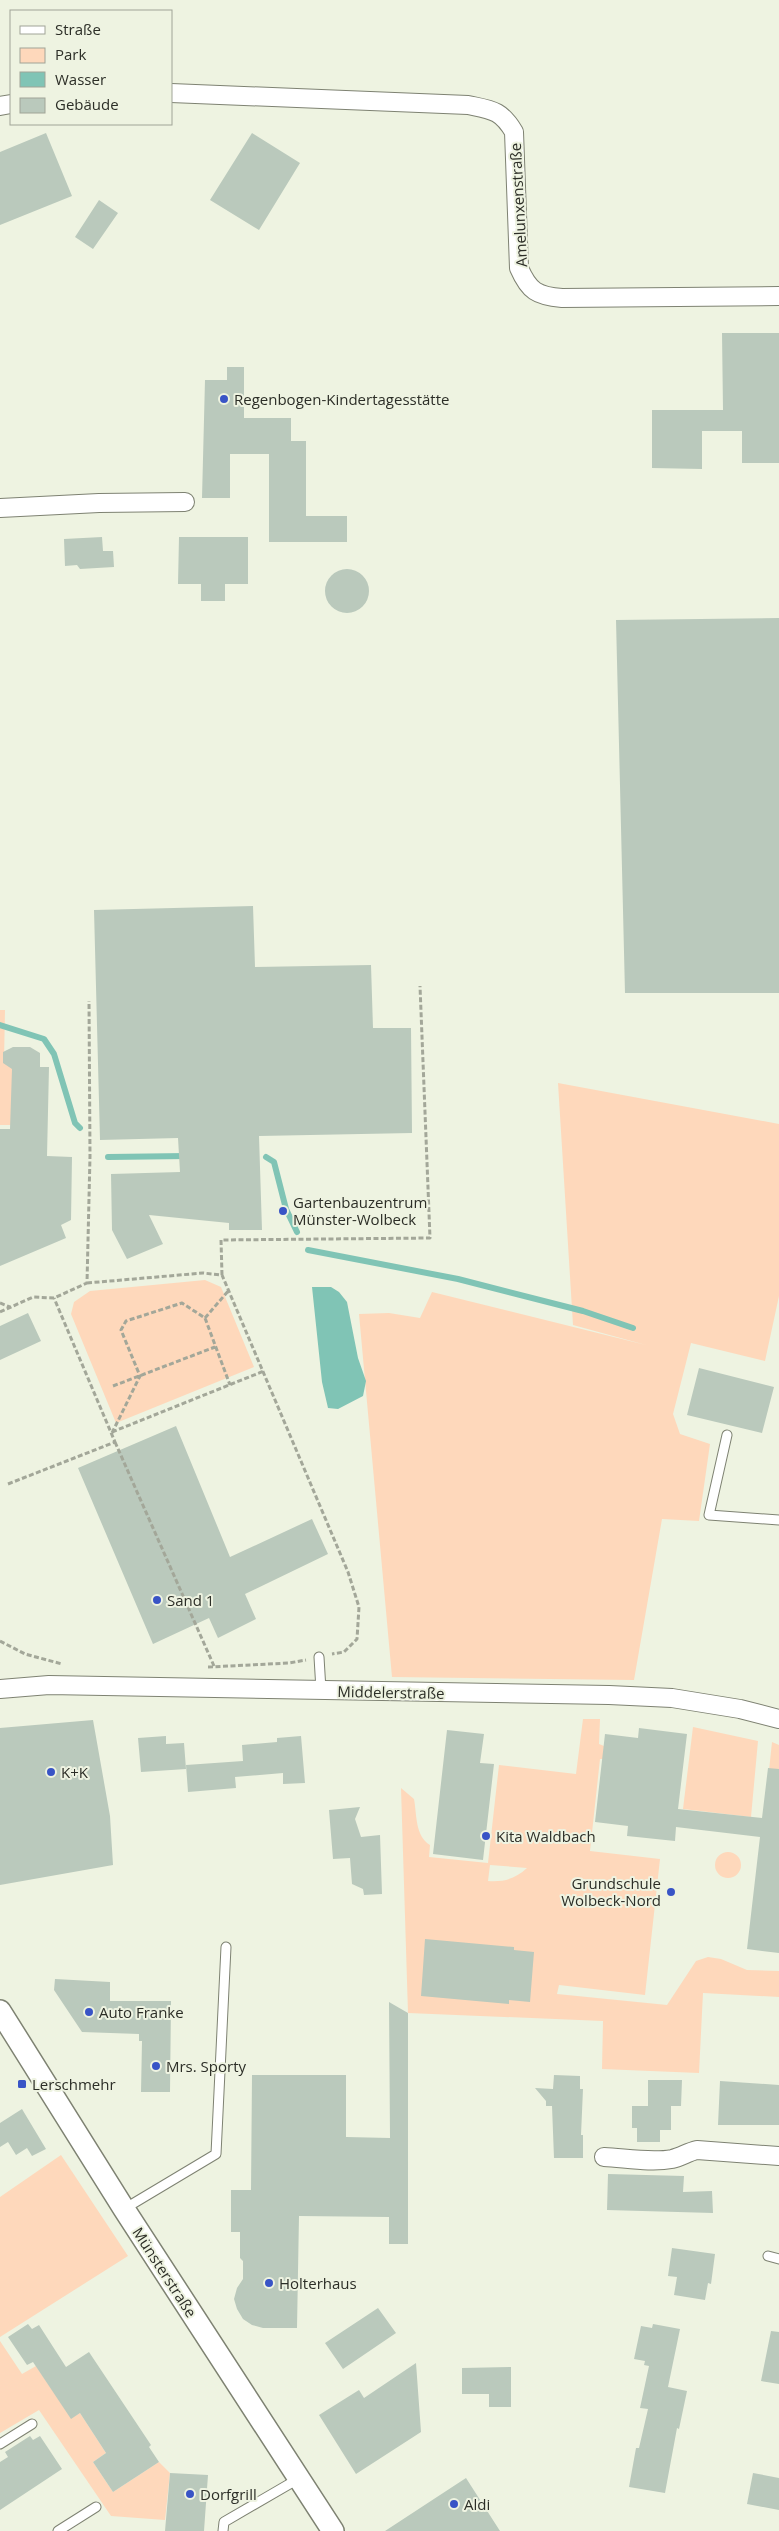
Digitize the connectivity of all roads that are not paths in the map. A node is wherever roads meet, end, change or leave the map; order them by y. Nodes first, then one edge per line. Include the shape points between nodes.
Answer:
1 (172, 94) edge
2 (779, 296) edge
3 (185, 502) dead end
4 (0, 508) edge
5 (727, 1435) dead end
6 (779, 1520) edge
7 (319, 1657) road end
8 (0, 1690) edge
9 (320, 1690) junction
10 (779, 1720) edge
11 (226, 1947) dead end
12 (0, 2011) edge
13 (779, 2156) edge
14 (604, 2157) dead end
15 (124, 2209) junction
16 (768, 2256) dead end
17 (779, 2259) edge
18 (32, 2424) dead end
19 (0, 2444) edge
20 (299, 2478) junction
21 (96, 2507) dead end
22 (58, 2531) edge
23 (223, 2531) edge
24 (333, 2531) edge

1 - 2 street, Amelunxenstraße via 468,105 488,109 505,117 514,132 519,268 532,290 545,297 562,298
3 - 4 street
5 - 6 lane via 710,1515
7 - 9 lane
8 - 9 street, Middelerstraße via 49,1685
9 - 10 street, Middelerstraße via 672,1698
11 - 15 lane via 216,2154
12 - 15 street, Münsterstraße
13 - 14 street via 698,2150 660,2160
15 - 20 street, Münsterstraße
16 - 17 lane
18 - 19 lane
20 - 23 lane via 224,2522
20 - 24 street, Münsterstraße
21 - 22 lane

